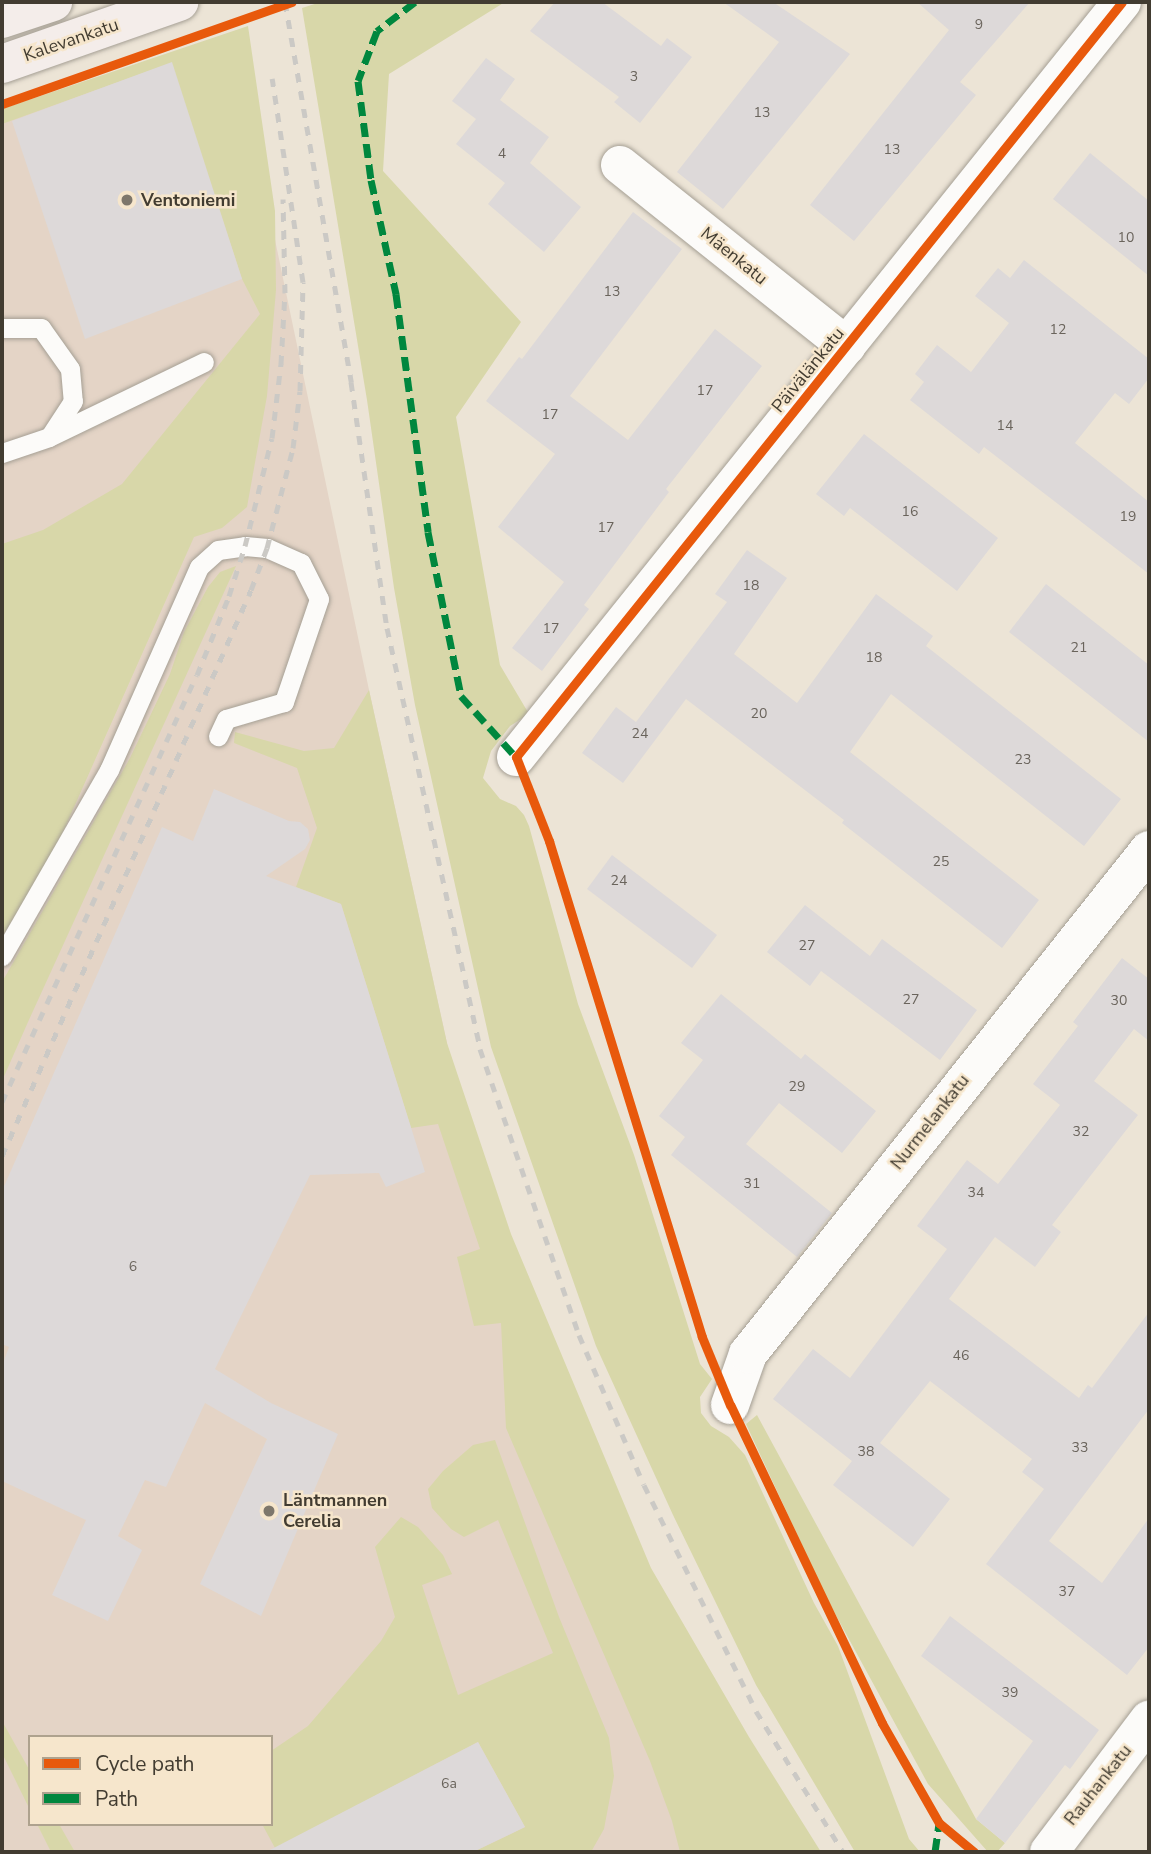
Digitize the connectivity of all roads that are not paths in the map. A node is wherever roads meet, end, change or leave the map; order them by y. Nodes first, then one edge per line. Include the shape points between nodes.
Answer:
1 (53, 2) edge
2 (179, 2) edge
3 (1122, 2) edge
4 (2, 19) edge
5 (2, 64) edge
6 (620, 165) dead end
7 (2, 328) edge
8 (847, 346) junction
9 (204, 362) dead end
10 (49, 437) junction
11 (2, 453) edge
12 (218, 736) dead end
13 (516, 757) dead end
14 (1149, 850) edge
15 (2, 956) edge
16 (730, 1405) dead end
17 (1149, 1720) edge
18 (1049, 1852) edge

1 - 4 main road
2 - 5 main road, Kalevankatu
3 - 8 street, Päivälänkatu
6 - 8 street, Mäenkatu
7 - 10 lane via 41,328 70,369 73,401
8 - 13 street, Päivälänkatu
9 - 10 lane
10 - 11 lane
12 - 15 lane via 226,719 284,702 319,600 301,563 267,548 218,550 199,567 108,770
14 - 16 street, Nurmelankatu via 748,1354
17 - 18 street, Rauhankatu

